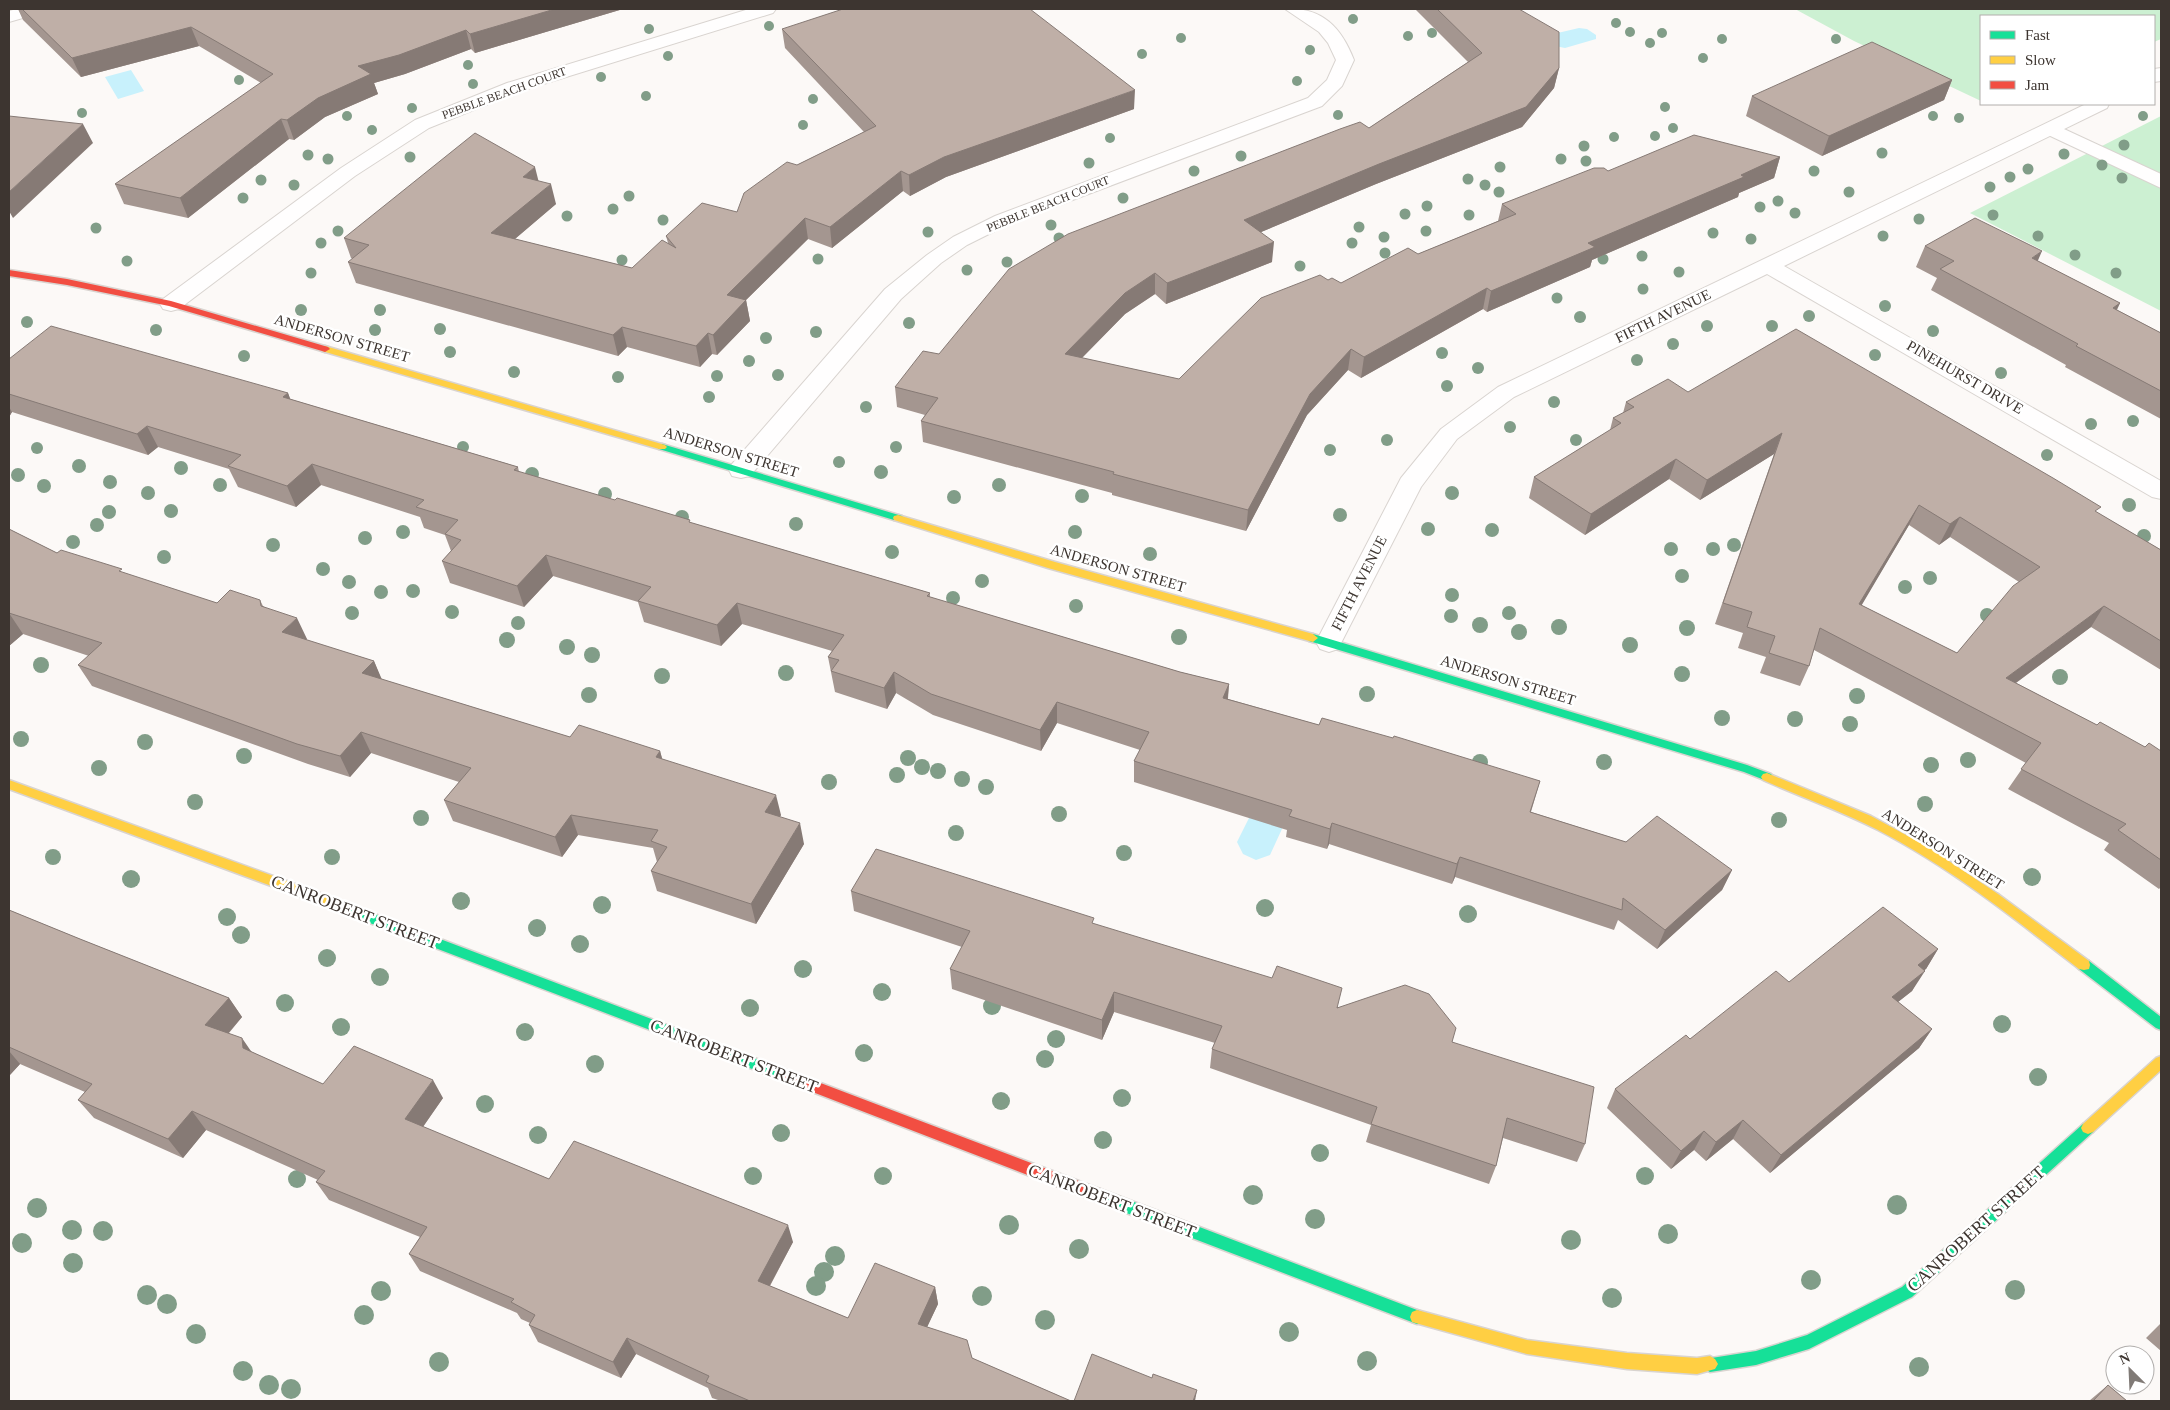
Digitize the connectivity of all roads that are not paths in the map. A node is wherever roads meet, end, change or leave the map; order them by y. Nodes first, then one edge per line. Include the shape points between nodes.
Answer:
1 (34, 9) edge
2 (767, 9) edge
3 (1294, 9) edge
4 (9, 17) edge
5 (2098, 105) edge
6 (2051, 129) junction
7 (2161, 182) edge
8 (1767, 265) junction
9 (9, 273) edge
10 (171, 304) junction
11 (741, 470) junction
12 (2161, 491) edge
13 (1329, 642) junction
14 (9, 784) edge
15 (2161, 1024) edge
16 (2161, 1062) edge

1 - 4 street
2 - 10 street, PEBBLE BEACH COURT via 514,87 422,124 348,172
3 - 11 street, PEBBLE BEACH COURT via 1314,18 1330,31 1345,60 1340,75 1315,102 1008,218 960,241 910,277 893,294
5 - 6 street, FIFTH AVENUE
6 - 7 street
6 - 8 street, FIFTH AVENUE
8 - 12 street, PINEHURST DRIVE
8 - 13 street, FIFTH AVENUE via 1506,392 1449,434 1410,484
9 - 10 street, ANDERSON STREET
10 - 11 street, ANDERSON STREET
11 - 13 street, ANDERSON STREET via 1057,566
13 - 15 street, ANDERSON STREET via 1746,769 1855,814 1899,836 1990,893
14 - 16 street, CANROBERT STREET via 317,897 1420,1318 1526,1347 1596,1358 1697,1366 1756,1358 1809,1342 1907,1292

